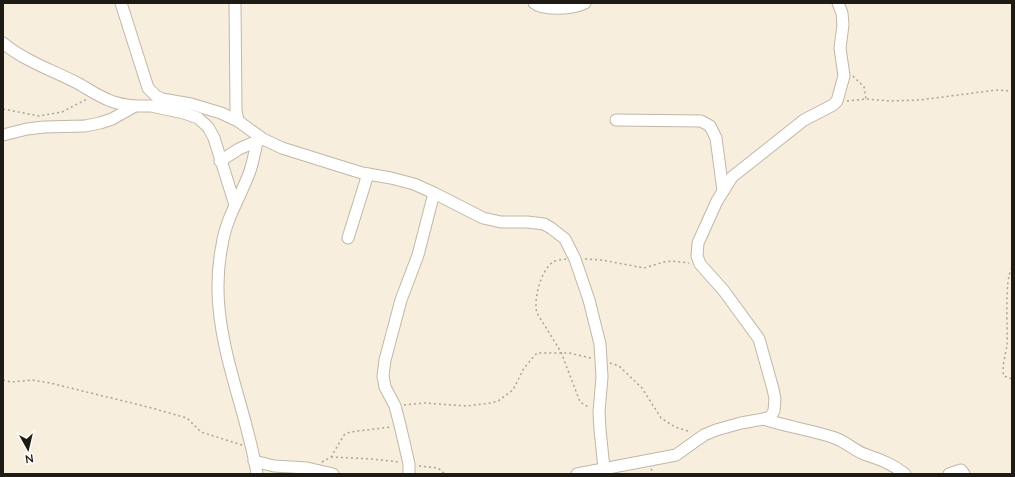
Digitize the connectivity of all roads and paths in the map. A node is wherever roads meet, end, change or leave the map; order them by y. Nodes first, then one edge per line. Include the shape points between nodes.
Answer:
1 (121, 3) edge
2 (235, 3) edge
3 (534, 3) edge
4 (585, 3) edge
5 (838, 3) edge
6 (3, 43) edge
7 (843, 67) junction
8 (1012, 91) edge
9 (96, 94) junction
10 (866, 99) junction
11 (837, 101) junction
12 (135, 106) junction
13 (3, 109) edge
14 (616, 120) dead end
15 (238, 121) junction
16 (3, 135) edge
17 (260, 140) junction
18 (220, 160) junction
19 (368, 174) junction
20 (723, 191) junction
21 (434, 193) junction
22 (235, 205) junction
23 (348, 238) dead end
24 (575, 258) junction
25 (700, 264) junction
26 (1012, 268) edge
27 (562, 352) junction
28 (602, 361) junction
29 (1012, 379) edge
30 (3, 380) edge
31 (395, 406) junction
32 (774, 408) junction
33 (599, 412) junction
34 (764, 419) junction
35 (400, 425) junction
36 (780, 425) junction
37 (701, 437) junction
38 (254, 456) junction
39 (332, 457) junction
40 (321, 462) dead end
41 (604, 468) junction
42 (409, 469) edge
43 (256, 474) edge
44 (333, 474) edge
45 (445, 474) edge
46 (577, 474) edge
47 (905, 474) edge
48 (949, 474) edge
49 (964, 474) edge

1 - 15 street via 148,88 162,99 221,113
2 - 15 street
3 - 4 street via 544,8 569,7
5 - 7 street via 843,25 840,48
6 - 9 street via 28,60
7 - 10 path via 864,87
7 - 11 street via 844,76
8 - 10 path via 996,90 920,100
9 - 12 street via 112,102
9 - 13 path via 62,112 39,116
10 - 11 path
11 - 20 street via 784,135 732,177
12 - 16 street via 112,119 85,126 44,126
12 - 18 street via 151,106 198,118 208,126
14 - 20 street via 701,121 710,126 716,138
15 - 17 street
17 - 18 street
17 - 19 street
17 - 22 street
18 - 22 street
19 - 21 street via 406,182
19 - 23 street
20 - 25 street via 698,243 697,256
21 - 24 street via 483,218 548,226 565,239
21 - 31 street via 418,255 401,300 385,360 385,388
22 - 38 street via 222,243 218,269 219,308 224,342
24 - 25 path via 644,268 672,261
24 - 27 path via 553,262 546,269 535,307
24 - 28 street via 589,300
25 - 32 street via 724,291 759,339 773,389
26 - 29 path via 1008,286 1007,345 1003,373
27 - 28 path
27 - 31 path via 537,353 524,368 513,390 491,404 466,406 425,403
27 - 33 path via 580,402
28 - 33 street
28 - 37 path via 619,366 642,388 661,418 675,427
30 - 38 path via 50,383 187,418 201,432 236,443
31 - 35 street
32 - 34 street via 770,417
32 - 36 street
33 - 41 street
34 - 36 street
34 - 37 street via 716,430
35 - 39 path via 350,432 344,435
35 - 42 street
36 - 47 street via 824,434 845,442 862,453 894,465
37 - 41 street via 676,455
38 - 43 street
38 - 44 street via 274,466 307,468
39 - 40 path
39 - 42 path via 372,459
41 - 46 street
42 - 45 path via 438,468
48 - 49 street via 961,470

